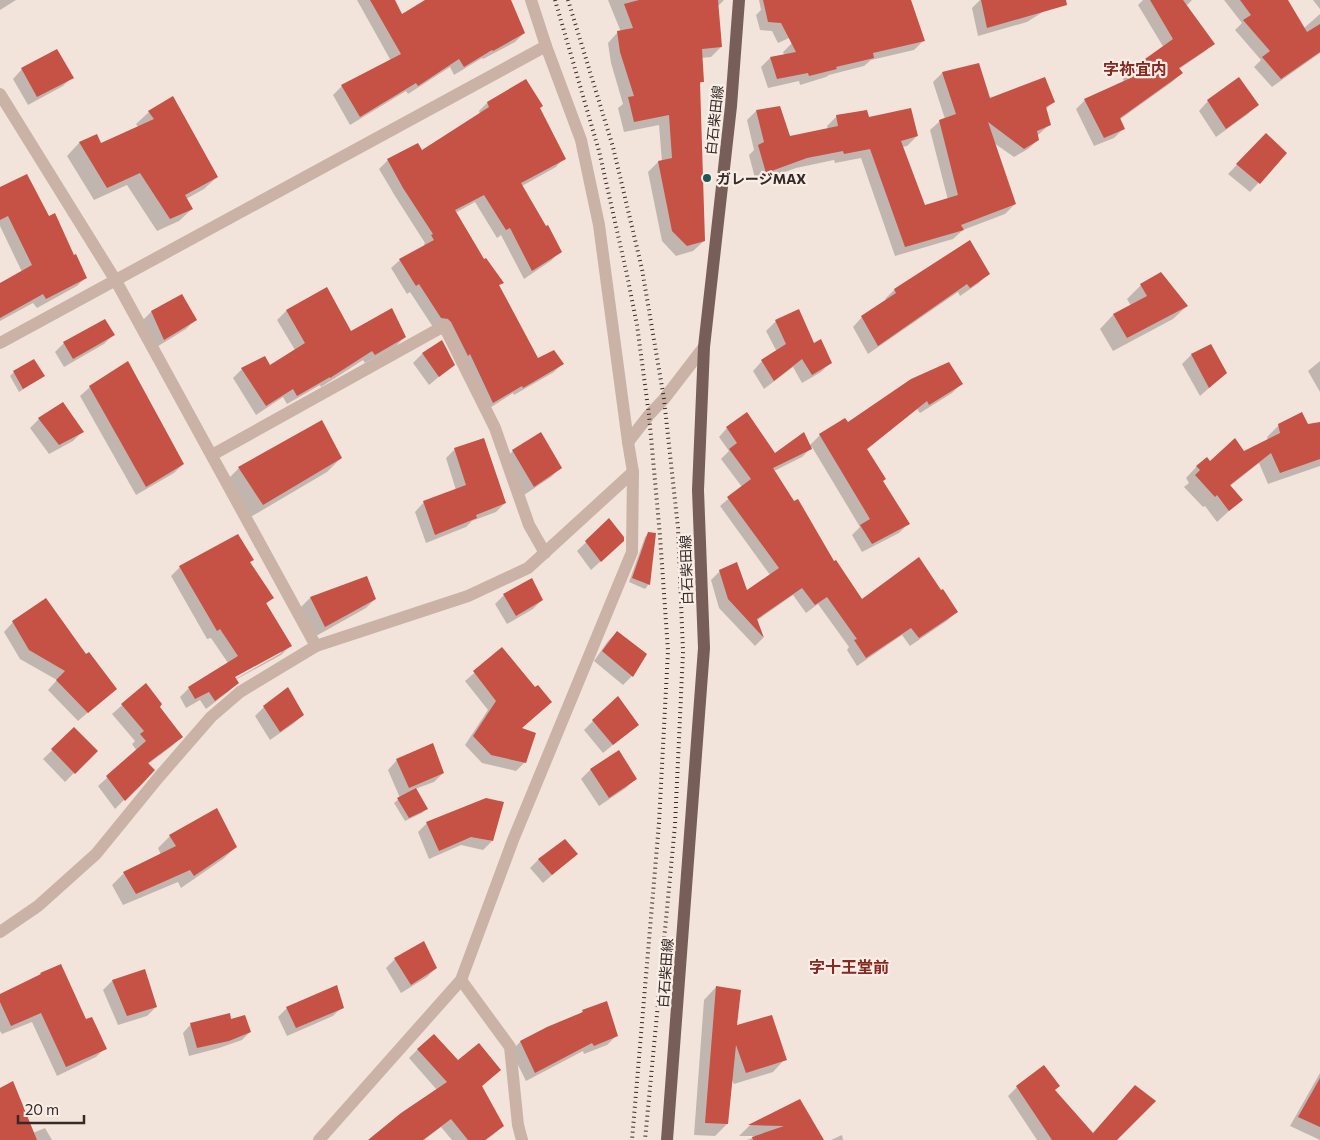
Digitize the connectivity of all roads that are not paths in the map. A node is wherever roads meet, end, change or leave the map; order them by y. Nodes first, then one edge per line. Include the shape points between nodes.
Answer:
1 (531, 0) edge
2 (739, 0) edge
3 (546, 46) junction
4 (0, 94) edge
5 (116, 281) junction
6 (0, 343) edge
7 (704, 347) junction
8 (628, 442) junction
9 (212, 455) junction
10 (633, 472) junction
11 (545, 552) junction
12 (316, 646) junction
13 (0, 932) edge
14 (461, 980) junction
15 (319, 1140) edge
16 (522, 1140) edge
17 (667, 1140) edge

1 - 3 street
2 - 7 main road, 白石柴田線 via 729,125
3 - 5 street
3 - 8 street via 581,140 599,226
4 - 5 street
5 - 6 street
5 - 9 street
7 - 8 street
7 - 17 main road, 白石柴田線 via 698,490 704,648
8 - 10 street
9 - 11 street via 444,326 495,428 529,525
9 - 12 street
10 - 11 street
10 - 14 street via 632,552 513,840
11 - 12 street via 528,568 468,596
12 - 13 street via 240,692 211,717 96,854 38,906
14 - 15 street
14 - 16 street via 510,1047

